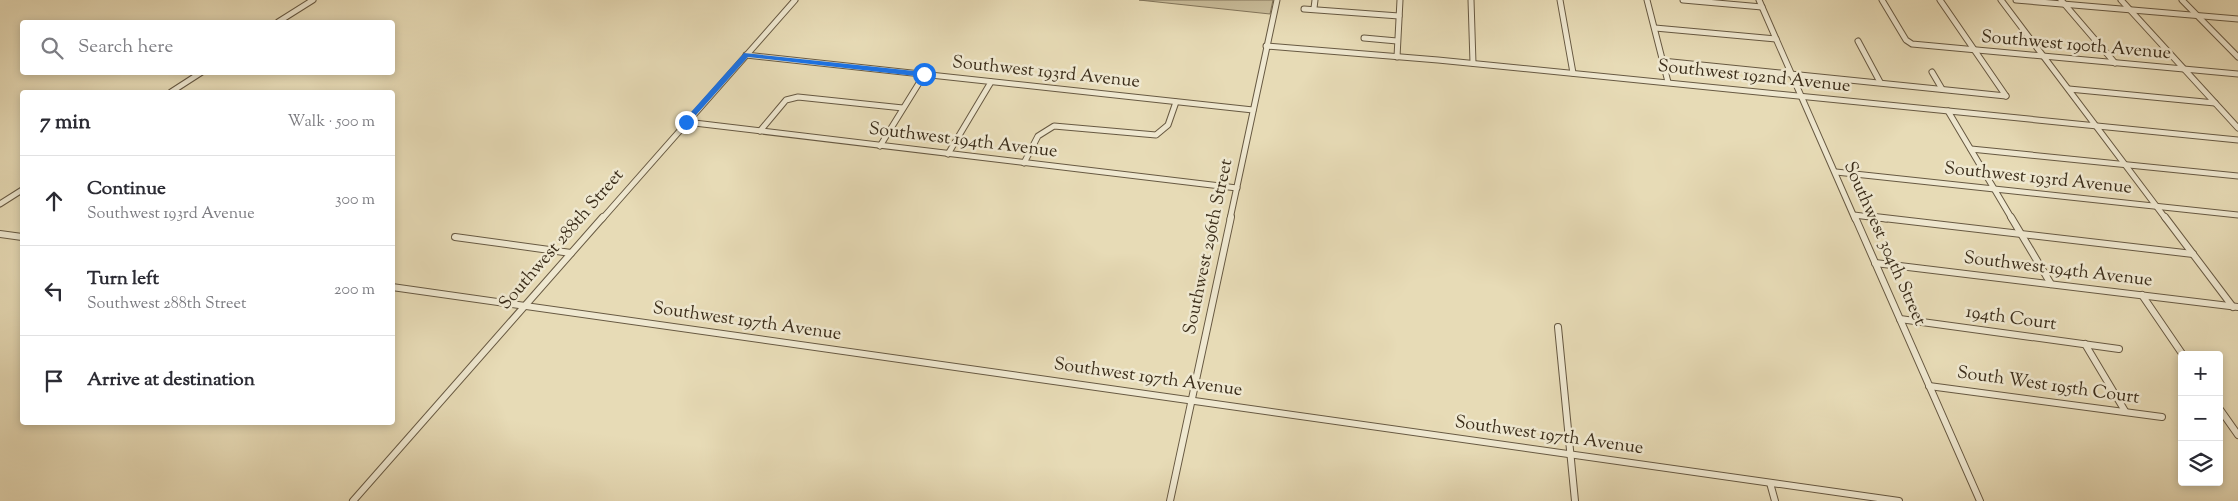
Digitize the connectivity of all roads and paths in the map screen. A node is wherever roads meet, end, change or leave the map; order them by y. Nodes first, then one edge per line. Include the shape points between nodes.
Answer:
1 (312, 0) edge
2 (795, 0) edge
3 (1277, 0) edge
4 (1315, 0) edge
5 (1400, 0) edge
6 (1471, 0) edge
7 (1560, 0) edge
8 (1648, 0) edge
9 (1683, 0) edge
10 (1759, 0) edge
11 (1882, 0) edge
12 (1940, 0) edge
13 (2001, 0) edge
14 (2016, 0) edge
15 (2121, 0) edge
16 (2182, 0) edge
17 (2063, 2) edge
18 (1762, 7) junction
19 (1314, 8) junction
20 (1304, 9) dead end
21 (2130, 10) junction
22 (1399, 16) junction
23 (2197, 16) junction
24 (2238, 19) edge
25 (281, 20) edge
26 (1655, 28) junction
27 (1364, 38) dead end
28 (1776, 39) junction
29 (1858, 41) dead end
30 (1397, 42) junction
31 (1266, 46) junction
32 (1975, 50) junction
33 (746, 55) junction
34 (1397, 57) junction
35 (2044, 57) junction
36 (2238, 57) edge
37 (1662, 62) junction
38 (1473, 63) junction
39 (2115, 63) junction
40 (2185, 70) junction
41 (1932, 72) dead end
42 (1572, 73) junction
43 (924, 74) junction
44 (1792, 74) junction
45 (2238, 74) edge
46 (197, 75) edge
47 (991, 82) junction
48 (1668, 82) junction
49 (1880, 82) junction
50 (1942, 89) junction
51 (2069, 89) junction
52 (174, 90) edge
53 (1801, 95) junction
54 (1176, 102) junction
55 (2215, 103) junction
56 (903, 108) junction
57 (1253, 110) junction
58 (1948, 111) junction
59 (686, 122) junction
60 (2096, 125) junction
61 (2238, 128) edge
62 (760, 131) junction
63 (2238, 140) edge
64 (880, 146) junction
65 (1971, 148) junction
66 (948, 154) junction
67 (1024, 163) junction
68 (2127, 165) junction
69 (1836, 172) junction
70 (2238, 176) edge
71 (1237, 188) junction
72 (1996, 190) junction
73 (20, 191) edge
74 (0, 204) edge
75 (2159, 207) junction
76 (1854, 215) junction
77 (2238, 215) edge
78 (0, 234) edge
79 (2022, 234) junction
80 (20, 237) edge
81 (455, 237) dead end
82 (571, 253) junction
83 (2193, 254) junction
84 (1875, 263) junction
85 (2052, 284) junction
86 (395, 287) edge
87 (2142, 295) junction
88 (524, 305) junction
89 (2236, 308) edge
90 (1900, 320) junction
91 (1558, 327) dead end
92 (2085, 344) junction
93 (2119, 349) dead end
94 (2180, 351) edge
95 (1929, 386) junction
96 (1191, 399) junction
97 (2125, 411) junction
98 (2223, 414) edge
99 (2162, 417) dead end
100 (2238, 435) edge
101 (1570, 454) junction
102 (1770, 483) junction
103 (353, 501) edge
104 (1170, 501) edge
105 (1575, 501) edge
106 (1775, 501) edge
107 (1899, 501) edge
108 (1980, 501) edge

1 - 25 street
2 - 33 street, Southwest 288th Street
3 - 31 street, Southwest 296th Street
4 - 19 street
5 - 22 street
6 - 38 street
7 - 42 street
8 - 26 street
9 - 18 street
10 - 18 street, Southwest 304th Street
11 - 32 street, Southwest 190th Avenue via 1906,40 1912,44
12 - 32 street
13 - 35 street
14 - 17 street
15 - 21 street
16 - 23 street
17 - 21 street
17 - 39 street
18 - 28 street, Southwest 304th Street
19 - 20 street
19 - 22 street
21 - 23 street
21 - 40 street
22 - 30 street
23 - 24 street
23 - 36 street
26 - 28 street
26 - 37 street
27 - 30 street
28 - 44 street, Southwest 304th Street
29 - 49 street
30 - 34 street
31 - 34 street, Southwest 192nd Avenue
31 - 57 street, Southwest 296th Street
32 - 35 street, Southwest 190th Avenue
32 - 50 street via 2006,96
33 - 43 street, Southwest 193rd Avenue
33 - 59 street, Southwest 288th Street
34 - 38 street, Southwest 192nd Avenue
35 - 39 street, Southwest 190th Avenue
35 - 51 street
37 - 44 street
37 - 48 street
38 - 42 street, Southwest 192nd Avenue
39 - 40 street, Southwest 190th Avenue
40 - 45 street, Southwest 190th Avenue
40 - 55 street
41 - 50 street
42 - 48 street, Southwest 192nd Avenue
43 - 47 street, Southwest 193rd Avenue
43 - 56 street
44 - 49 street
44 - 53 street, Southwest 304th Street
46 - 52 street
47 - 54 street, Southwest 193rd Avenue
47 - 66 street
48 - 53 street, Southwest 192nd Avenue
49 - 50 street
51 - 55 street
51 - 60 street
53 - 58 street, Southwest 192nd Avenue
53 - 69 street, Southwest 304th Street
54 - 57 street, Southwest 193rd Avenue
54 - 67 street via 1162,134 1150,136 1054,126 1036,137
55 - 61 street
56 - 62 street via 798,97 786,100
56 - 64 street
57 - 71 street, Southwest 296th Street
58 - 60 street, Southwest 192nd Avenue
58 - 65 street
59 - 62 street, Southwest 194th Avenue
59 - 82 street, Southwest 288th Street
60 - 63 street, Southwest 192nd Avenue
60 - 68 street
62 - 64 street, Southwest 194th Avenue
64 - 66 street, Southwest 194th Avenue
65 - 68 street
65 - 72 street
66 - 67 street, Southwest 194th Avenue
67 - 71 street, Southwest 194th Avenue
68 - 70 street
68 - 75 street
69 - 72 street, Southwest 193rd Avenue
69 - 76 street, Southwest 304th Street
71 - 96 street, Southwest 296th Street
72 - 75 street, Southwest 193rd Avenue
72 - 79 street
73 - 74 street
75 - 77 street, Southwest 193rd Avenue
75 - 83 street
76 - 79 street
76 - 84 street, Southwest 304th Street
78 - 80 street
79 - 83 street
79 - 85 street
81 - 82 street
82 - 88 street, Southwest 288th Street
83 - 89 street
84 - 85 street, Southwest 194th Avenue
84 - 90 street, Southwest 304th Street
85 - 87 street, Southwest 194th Avenue
86 - 88 street, Southwest 197th Avenue
87 - 89 street, Southwest 194th Avenue
87 - 94 street
88 - 96 street, Southwest 197th Avenue
88 - 103 street, Southwest 288th Street
90 - 92 street, 194th Court
90 - 95 street, Southwest 304th Street
91 - 101 street
92 - 93 street, 194th Court
92 - 97 street
95 - 97 street, South West 195th Court
95 - 108 street, Southwest 304th Street
96 - 101 street, Southwest 197th Avenue
96 - 104 street, Southwest 296th Street
97 - 99 street, South West 195th Court
98 - 100 street
101 - 102 street, Southwest 197th Avenue
101 - 105 street
102 - 106 street
102 - 107 street, Southwest 197th Avenue

